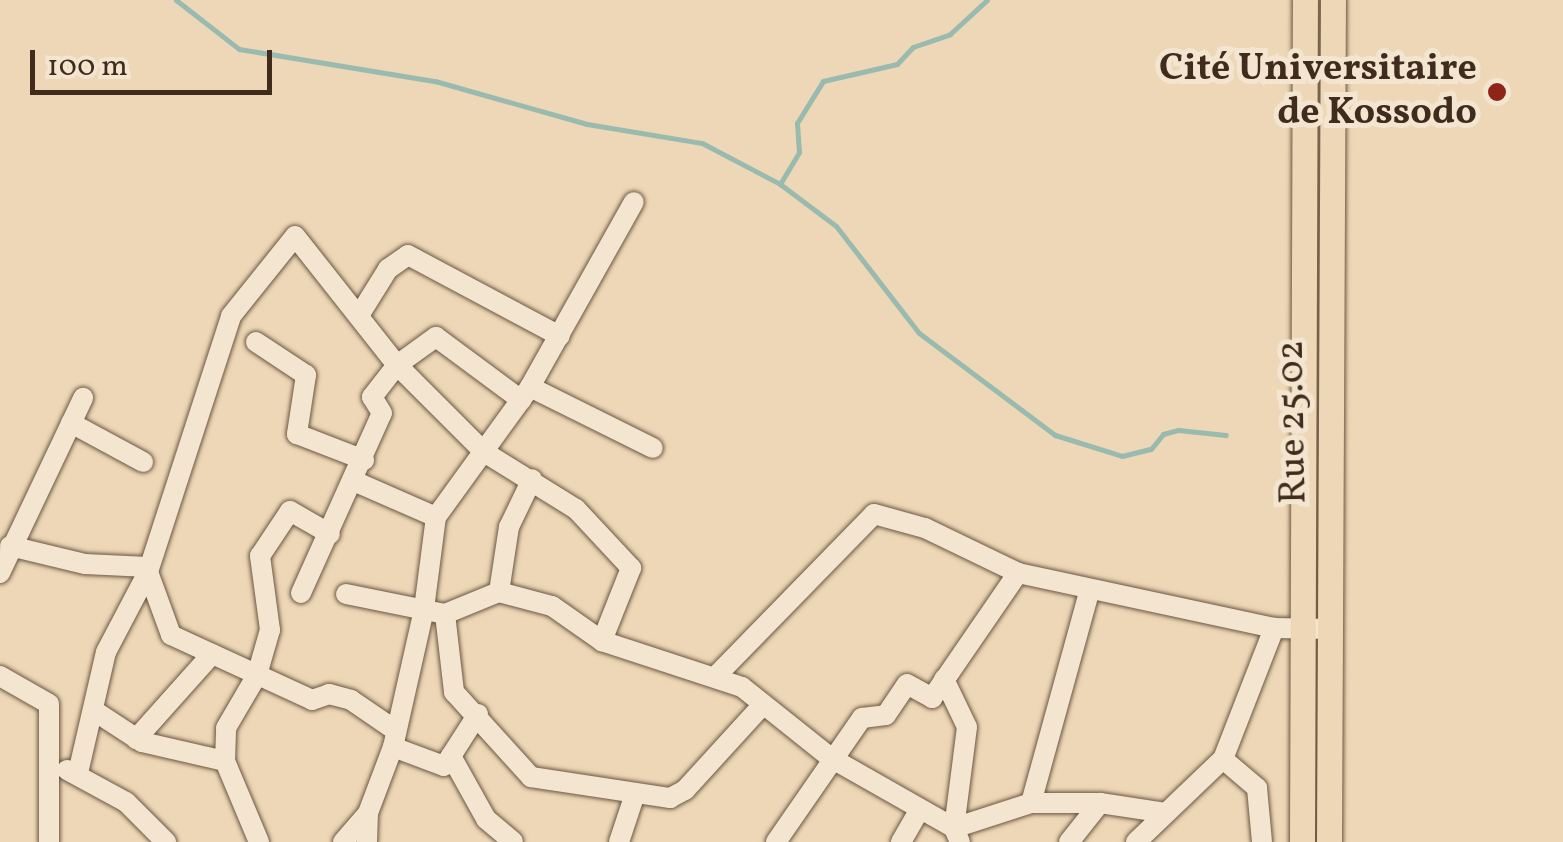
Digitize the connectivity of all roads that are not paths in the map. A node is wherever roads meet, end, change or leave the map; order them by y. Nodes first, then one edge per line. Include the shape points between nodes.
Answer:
1 (1304, 0) edge
2 (1333, 0) edge
3 (634, 202) dead end
4 (360, 314) junction
5 (560, 336) junction
6 (256, 342) dead end
7 (397, 365) junction
8 (526, 393) junction
9 (83, 398) dead end
10 (70, 423) junction
11 (653, 448) dead end
12 (484, 452) junction
13 (364, 460) junction
14 (143, 462) dead end
15 (532, 478) junction
16 (356, 482) junction
17 (436, 517) junction
18 (330, 534) junction
19 (10, 546) junction
20 (148, 570) junction
21 (1018, 572) junction
22 (0, 573) edge
23 (1090, 589) junction
24 (499, 592) junction
25 (300, 593) dead end
26 (346, 594) dead end
27 (435, 611) junction
28 (1287, 627) junction
29 (1332, 629) junction
30 (602, 640) junction
31 (212, 654) junction
32 (256, 675) junction
33 (0, 676) edge
34 (716, 676) junction
35 (944, 679) junction
36 (760, 708) junction
37 (96, 712) junction
38 (478, 714) junction
39 (394, 738) junction
40 (136, 739) junction
41 (452, 756) junction
42 (831, 758) junction
43 (1223, 759) junction
44 (225, 760) junction
45 (50, 765) junction
46 (78, 773) junction
47 (634, 797) junction
48 (1100, 802) junction
49 (1030, 803) junction
50 (920, 809) junction
51 (1165, 812) junction
52 (368, 813) junction
53 (957, 835) edge
54 (49, 842) edge
55 (166, 842) edge
56 (259, 842) edge
57 (343, 842) edge
58 (366, 842) edge
59 (514, 842) edge
60 (620, 842) edge
61 (776, 842) edge
62 (901, 842) edge
63 (1069, 842) edge
64 (1136, 842) edge
65 (1262, 842) edge
66 (1302, 842) edge
67 (1329, 842) edge

1 - 28 main road
2 - 29 main road, Rue 25.02
3 - 5 street
4 - 5 street via 388,269 408,254
4 - 7 street
4 - 20 street via 298,236 251,285 208,376 183,475
5 - 8 street
6 - 13 street via 306,374 297,434
7 - 8 street via 436,337
7 - 12 street
7 - 13 street via 372,397 382,413
8 - 11 street
8 - 12 street
9 - 10 street
10 - 14 street
10 - 19 street
12 - 15 street
12 - 17 street
13 - 16 street
15 - 24 street via 509,527
15 - 30 street via 576,509 631,568
16 - 17 street
16 - 18 street
17 - 27 street
18 - 25 street
18 - 32 street via 290,510 260,556 270,630
19 - 20 street
19 - 22 street
20 - 31 street via 172,635
20 - 37 street via 106,652
21 - 23 street
21 - 34 street via 925,528 868,516
21 - 35 street
23 - 28 street
23 - 49 street
24 - 27 street
24 - 30 street via 552,606
26 - 27 street
27 - 38 street via 454,692
27 - 39 street
28 - 29 street
28 - 43 street
28 - 66 main road
29 - 67 main road, Rue 25.02
30 - 34 street
31 - 32 street
31 - 40 street
32 - 39 street via 284,682 312,700 329,694 351,700
32 - 44 street via 226,728
33 - 45 street via 50,704
34 - 36 street via 742,687
35 - 42 street via 932,698 906,684 886,715 862,718
35 - 53 street via 967,727
36 - 42 street
36 - 47 street via 686,790 660,800
37 - 40 street
37 - 46 street
38 - 41 street
38 - 47 street via 525,775
39 - 41 street via 444,766
39 - 52 street
40 - 44 street
41 - 59 street via 486,818
42 - 50 street
42 - 61 street
43 - 51 street
43 - 65 street via 1257,788
44 - 56 street
45 - 46 street
45 - 54 street
46 - 55 street via 126,802
47 - 60 street
48 - 49 street
48 - 51 street
48 - 63 street
49 - 53 street
50 - 53 street
50 - 62 street
51 - 64 street
52 - 57 street
52 - 58 street

